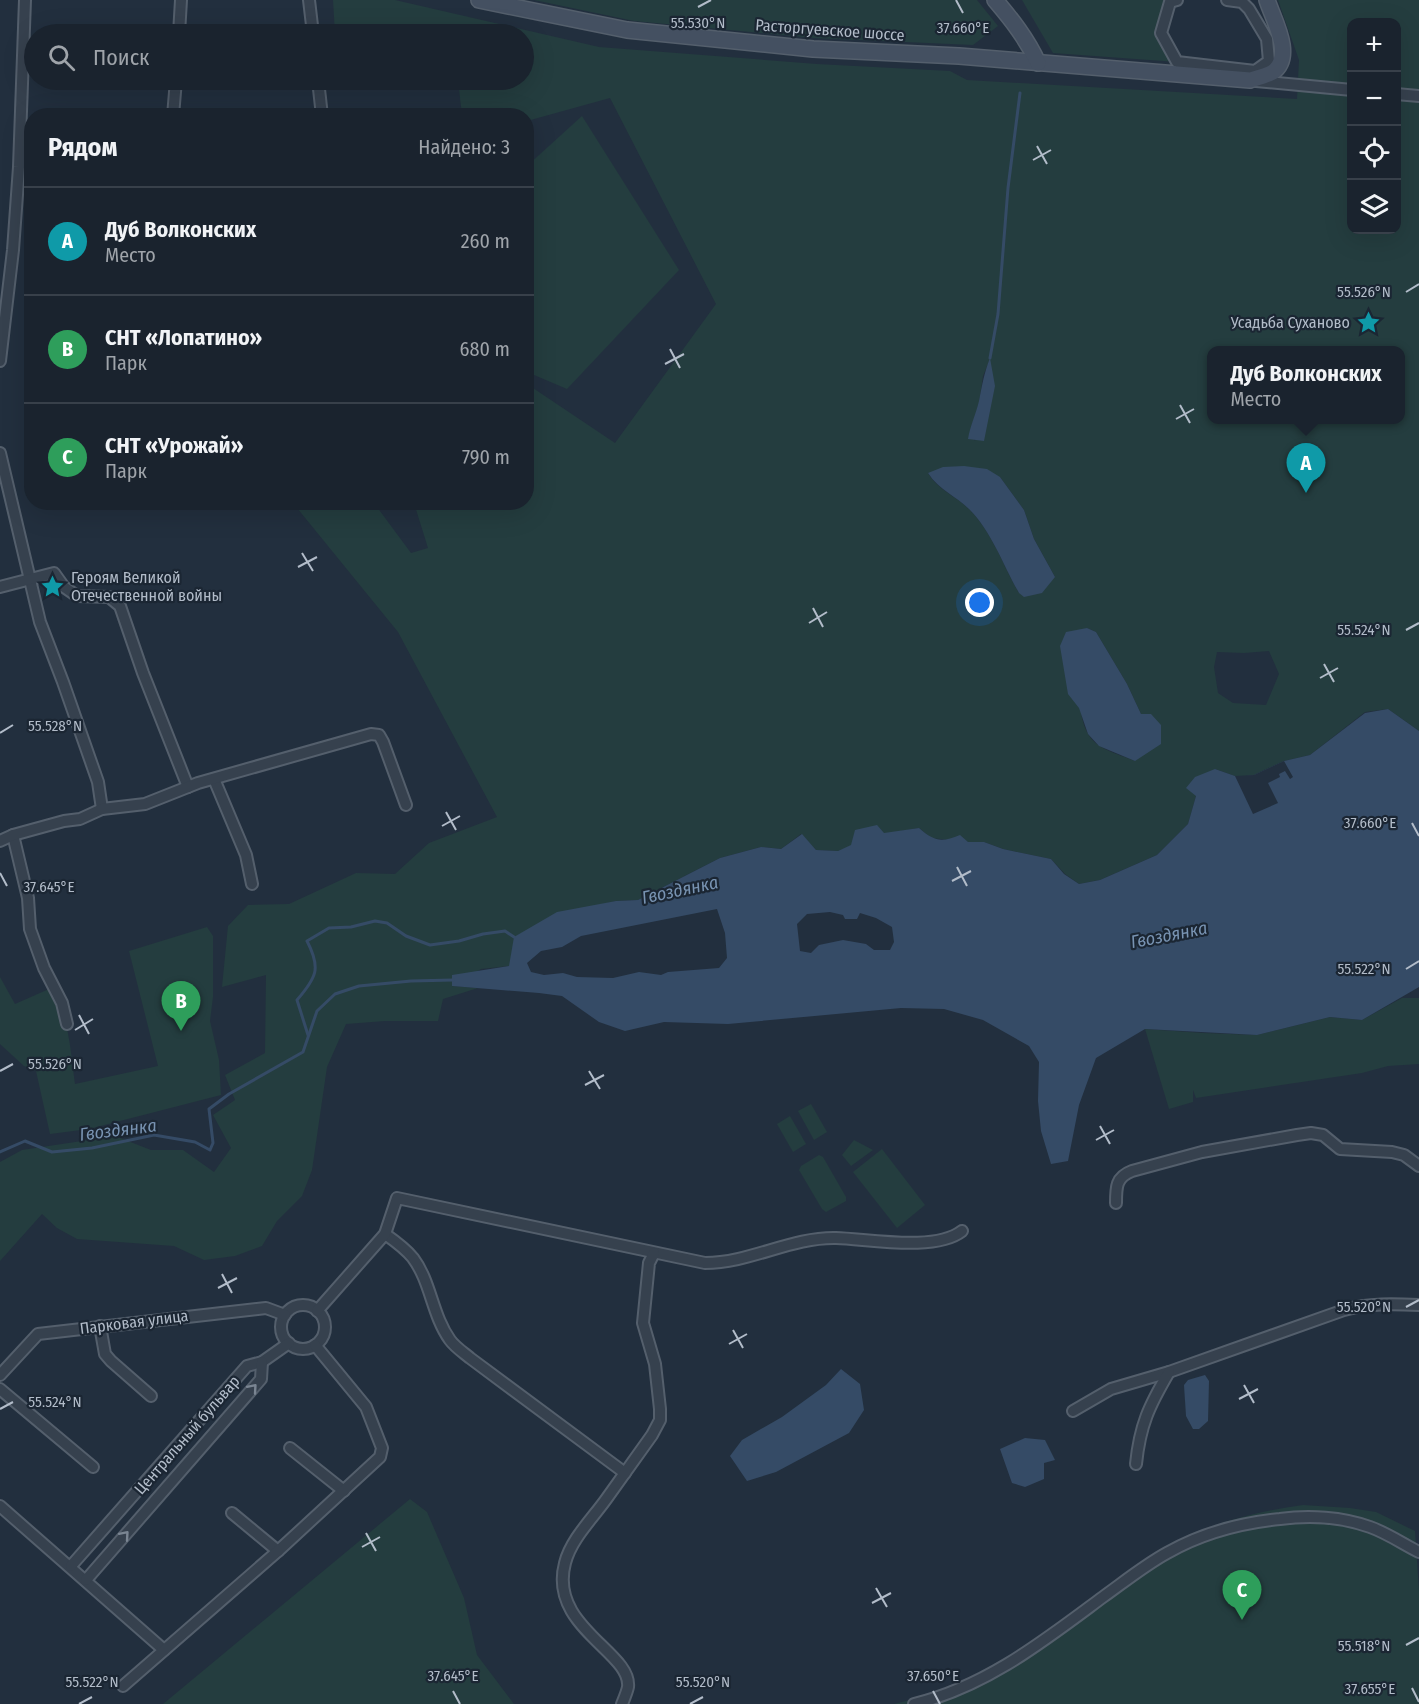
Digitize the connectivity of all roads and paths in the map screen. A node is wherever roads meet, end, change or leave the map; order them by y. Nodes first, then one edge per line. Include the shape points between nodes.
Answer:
1 (25, 0) edge
2 (181, 0) edge
3 (309, 0) edge
4 (479, 0) edge
5 (995, 0) edge
6 (1178, 0) edge
7 (1227, 0) edge
8 (1267, 0) edge
9 (24, 24) edge
10 (180, 24) edge
11 (312, 24) edge
12 (24, 28) edge
13 (1038, 63) junction
14 (1250, 80) junction
15 (175, 90) edge
16 (319, 90) edge
17 (1347, 90) edge
18 (1401, 94) edge
19 (1419, 96) edge
20 (174, 108) edge
21 (321, 108) edge
22 (3, 319) edge
23 (0, 361) edge
24 (0, 453) edge
25 (28, 579) junction
26 (0, 587) edge
27 (214, 779) junction
28 (188, 787) junction
29 (406, 805) dead end
30 (102, 809) junction
31 (13, 835) junction
32 (0, 842) edge
33 (252, 884) dead end
34 (67, 1024) dead end
35 (1419, 1166) edge
36 (1116, 1203) dead end
37 (962, 1231) dead end
38 (385, 1234) junction
39 (654, 1253) junction
40 (1419, 1305) edge
41 (317, 1311) junction
42 (285, 1315) junction
43 (100, 1326) junction
44 (289, 1343) junction
45 (315, 1345) junction
46 (262, 1362) junction
47 (1169, 1372) junction
48 (0, 1376) edge
49 (0, 1389) edge
50 (151, 1396) dead end
51 (1073, 1411) dead end
52 (291, 1448) dead end
53 (1136, 1464) dead end
54 (93, 1467) dead end
55 (625, 1473) junction
56 (344, 1491) junction
57 (0, 1506) edge
58 (232, 1513) dead end
59 (278, 1551) junction
60 (1419, 1551) edge
61 (71, 1566) junction
62 (86, 1580) junction
63 (164, 1650) junction
64 (123, 1686) dead end
65 (622, 1704) edge
66 (914, 1704) edge

1 - 9 street
2 - 10 street
3 - 11 street
4 - 13 main road, Расторгуевское шоссе via 627,30 813,49
5 - 13 main road via 1031,46
6 - 7 street via 1170,2 1161,33 1177,62 1255,71 1269,61 1267,39 1242,2
8 - 14 main road via 1283,54 1274,71
12 - 22 street via 19,167
13 - 14 main road, Расторгуевское шоссе
14 - 17 street
15 - 20 street
16 - 21 street
18 - 19 street
22 - 23 street
24 - 25 street
25 - 26 street
25 - 28 street via 54,573 77,596 109,597 120,606
25 - 30 street via 98,782
27 - 28 street
27 - 29 street via 371,734 379,735
27 - 33 street via 246,855
28 - 30 street via 145,804
30 - 31 street via 80,819
31 - 32 street
31 - 34 street via 28,898 30,929
35 - 36 street via 1404,1155 1340,1149 1323,1135 1297,1135 1202,1152 1132,1171 1117,1181
37 - 39 street via 955,1237 927,1242 813,1240 719,1263
38 - 39 street via 397,1198
38 - 41 street
38 - 55 street via 414,1259 450,1341
39 - 55 street via 643,1323 655,1364 660,1420
40 - 47 street via 1359,1306
41 - 42 street via 305,1305 296,1306
41 - 45 street via 324,1330
42 - 43 street, Парковая улица via 266,1308
42 - 44 street via 282,1335
43 - 48 street, Парковая улица via 38,1334
43 - 50 street via 105,1354
44 - 45 street via 300,1349
44 - 46 street
45 - 56 street via 366,1407 382,1448 380,1457
46 - 61 street, Центральный бульвар via 247,1366
62 -> 46 street, Центральный бульвар via 261,1379
47 - 51 street via 1111,1389
47 - 53 street via 1141,1427
49 - 54 street
52 - 56 street
55 - 65 street via 579,1535 565,1562 562,1582 566,1604 623,1669 628,1685
56 - 59 street
57 - 61 street
58 - 59 street
59 - 63 street
60 - 66 street via 1371,1527 1310,1517 1256,1521 1206,1534 1159,1558 981,1680
61 - 62 street
62 - 63 street
63 - 64 street

